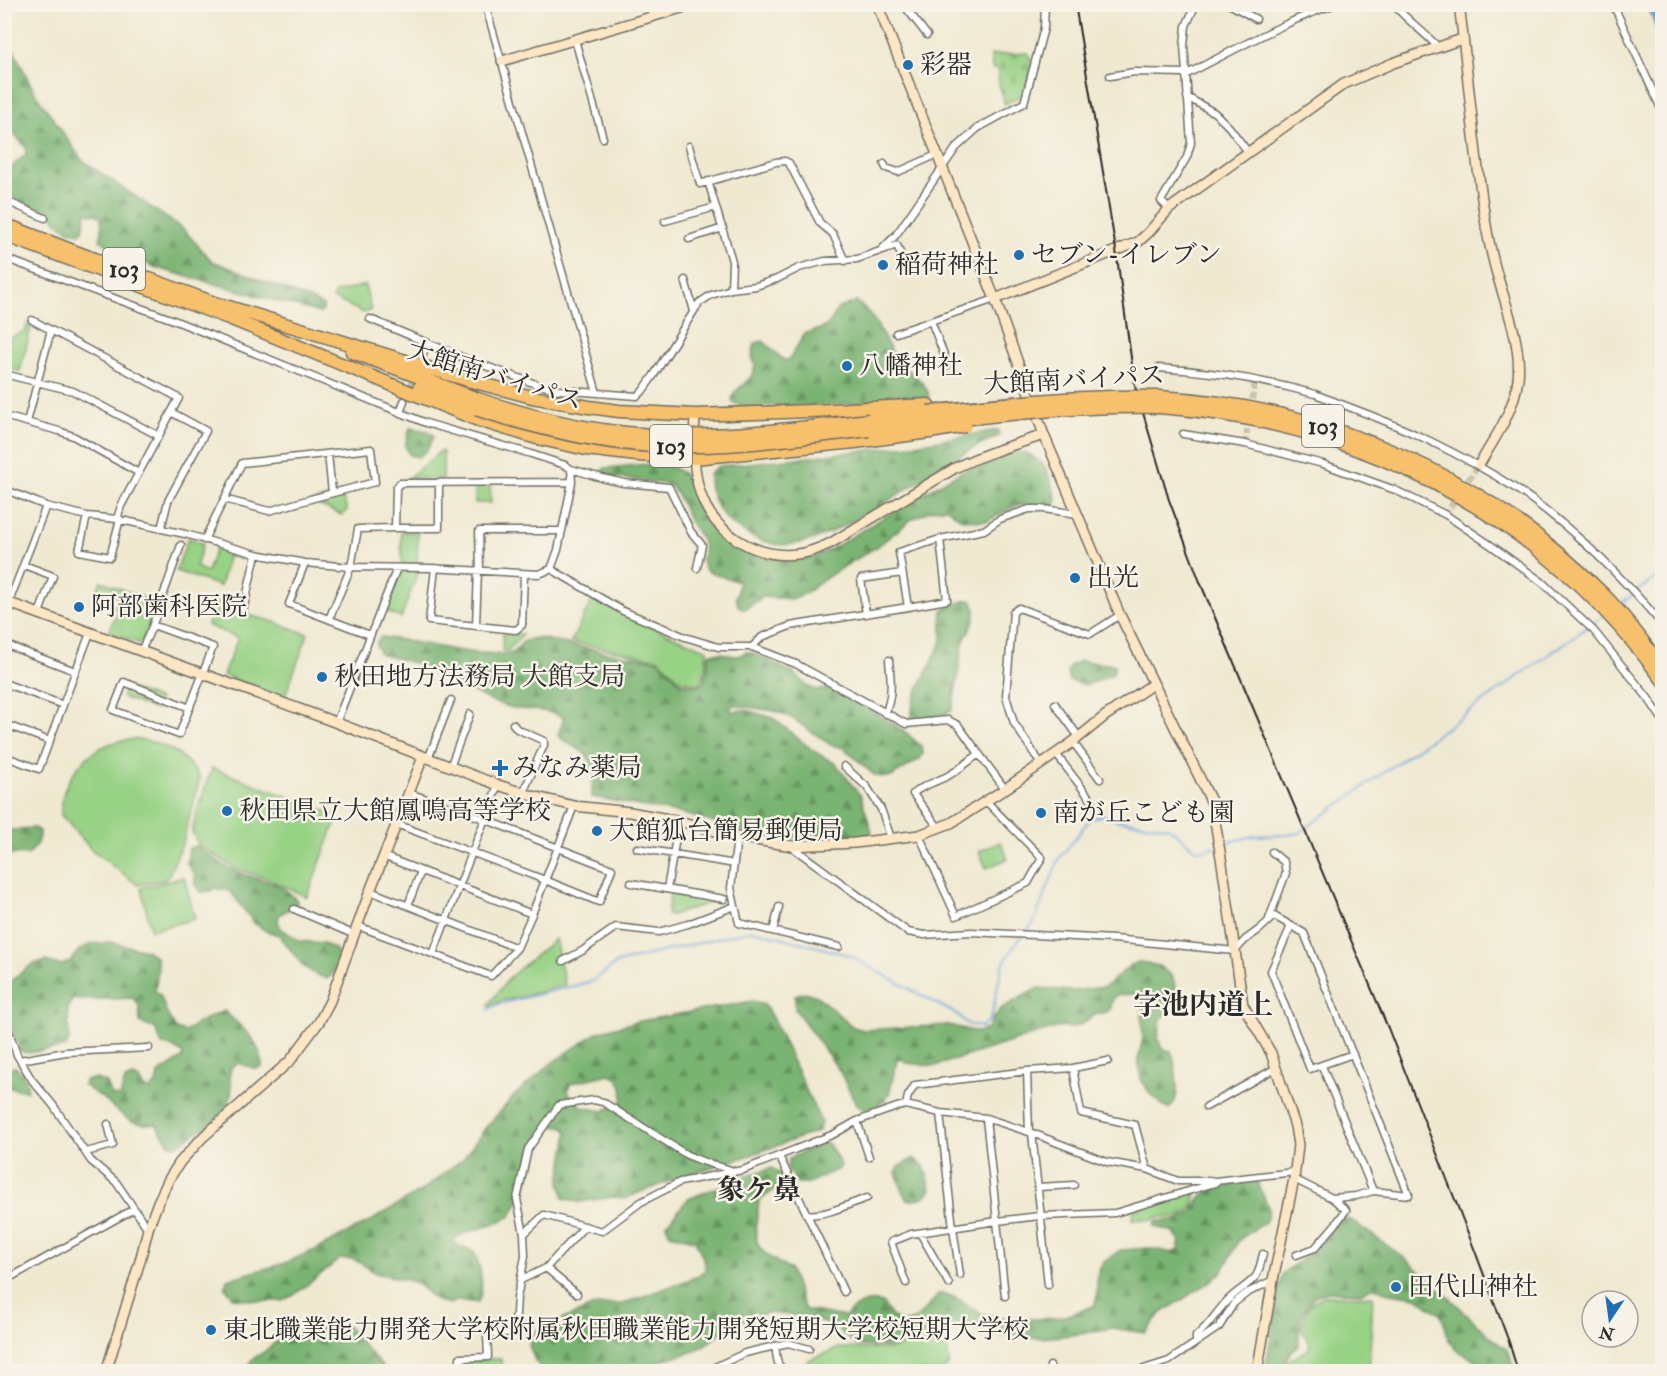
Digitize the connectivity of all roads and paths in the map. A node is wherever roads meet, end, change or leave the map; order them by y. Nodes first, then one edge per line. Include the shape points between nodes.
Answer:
1 (485, 4) edge
2 (695, 4) edge
3 (903, 4) edge
4 (1045, 4) edge
5 (1196, 4) edge
6 (1229, 4) edge
7 (1336, 4) edge
8 (1393, 4) edge
9 (1459, 4) edge
10 (1613, 4) edge
11 (879, 5) edge
12 (1256, 19) dead end
13 (927, 35) dead end
14 (1462, 39) junction
15 (575, 40) junction
16 (1438, 48) junction
17 (502, 61) junction
18 (1185, 74) junction
19 (1110, 76) dead end
20 (1187, 97) junction
21 (1662, 111) edge
22 (603, 138) dead end
23 (689, 146) dead end
24 (1248, 152) junction
25 (936, 155) junction
26 (884, 164) dead end
27 (942, 169) junction
28 (708, 181) junction
29 (4, 200) edge
30 (717, 207) junction
31 (1168, 209) junction
32 (45, 218) dead end
33 (665, 221) dead end
34 (4, 223) edge
35 (723, 228) junction
36 (4, 236) edge
37 (25, 238) junction
38 (689, 239) dead end
39 (880, 251) junction
40 (4, 258) edge
41 (845, 261) junction
42 (906, 269) dead end
43 (685, 280) dead end
44 (731, 289) junction
45 (995, 299) junction
46 (220, 310) junction
47 (694, 311) junction
48 (370, 319) dead end
49 (32, 320) dead end
50 (931, 321) junction
51 (51, 330) junction
52 (896, 333) dead end
53 (428, 342) junction
54 (422, 357) dead end
55 (948, 364) dead end
56 (1158, 368) dead end
57 (4, 374) edge
58 (38, 382) junction
59 (597, 393) junction
60 (405, 401) tunnel mouth
61 (1159, 402) junction
62 (171, 412) junction
63 (400, 413) junction
64 (695, 415) junction
65 (4, 416) edge
66 (929, 418) junction
67 (27, 422) junction
68 (1183, 434) dead end
69 (1044, 435) junction
70 (159, 436) junction
71 (328, 453) junction
72 (694, 458) junction
73 (1479, 465) junction
74 (571, 469) junction
75 (139, 473) junction
76 (439, 482) junction
77 (572, 482) junction
78 (6, 490) edge
79 (332, 493) junction
80 (224, 499) junction
81 (4, 500) edge
82 (45, 506) junction
83 (1078, 514) junction
84 (87, 516) junction
85 (119, 519) junction
86 (395, 528) junction
87 (161, 529) junction
88 (562, 531) junction
89 (940, 539) junction
90 (204, 540) junction
91 (182, 545) dead end
92 (256, 554) junction
93 (305, 563) junction
94 (24, 565) junction
95 (351, 567) junction
96 (397, 568) junction
97 (435, 568) junction
98 (697, 568) dead end
99 (551, 569) junction
100 (479, 570) junction
101 (902, 573) junction
102 (524, 575) junction
103 (7, 602) edge
104 (908, 607) junction
105 (243, 611) dead end
106 (39, 613) junction
107 (866, 614) junction
108 (1120, 615) junction
109 (329, 619) junction
110 (1662, 624) edge
111 (153, 625) junction
112 (476, 626) junction
113 (1626, 626) junction
114 (90, 633) junction
115 (370, 635) junction
116 (4, 644) edge
117 (752, 647) junction
118 (141, 651) junction
119 (889, 660) dead end
120 (1662, 668) edge
121 (75, 671) junction
122 (203, 674) junction
123 (1662, 679) edge
124 (4, 683) edge
125 (1154, 684) junction
126 (451, 700) dead end
127 (1055, 704) dead end
128 (63, 705) junction
129 (190, 708) junction
130 (470, 714) dead end
131 (885, 714) junction
132 (1662, 719) edge
133 (336, 723) junction
134 (4, 724) edge
135 (513, 724) dead end
136 (1076, 740) junction
137 (50, 741) junction
138 (979, 754) junction
139 (1056, 754) junction
140 (4, 756) edge
141 (425, 758) junction
142 (1041, 764) junction
143 (844, 766) dead end
144 (450, 767) junction
145 (1100, 778) dead end
146 (498, 785) junction
147 (1005, 789) junction
148 (409, 793) junction
149 (523, 793) junction
150 (987, 802) junction
151 (1095, 805) dead end
152 (574, 806) junction
153 (484, 819) junction
154 (678, 821) junction
155 (396, 824) junction
156 (939, 828) junction
157 (919, 835) junction
158 (737, 837) junction
159 (891, 838) junction
160 (792, 846) junction
161 (557, 848) junction
162 (637, 848) dead end
163 (472, 852) junction
164 (1272, 852) dead end
165 (673, 854) junction
166 (383, 856) junction
167 (729, 863) dead end
168 (422, 871) junction
169 (545, 879) junction
170 (632, 883) dead end
171 (459, 886) junction
172 (667, 889) junction
173 (370, 891) junction
174 (724, 899) dead end
175 (408, 905) junction
176 (735, 906) junction
177 (779, 907) dead end
178 (294, 909) dead end
179 (532, 914) junction
180 (446, 920) junction
181 (1269, 920) junction
182 (1291, 926) junction
183 (357, 930) junction
184 (773, 932) junction
185 (838, 947) dead end
186 (517, 948) junction
187 (1234, 951) junction
188 (433, 954) junction
189 (563, 961) dead end
190 (4, 1017) edge
191 (149, 1048) dead end
192 (1353, 1054) junction
193 (20, 1060) junction
194 (1108, 1061) dead end
195 (1322, 1066) junction
196 (1073, 1068) junction
197 (1276, 1068) junction
198 (1027, 1071) junction
199 (906, 1105) junction
200 (1206, 1107) dead end
201 (940, 1113) junction
202 (986, 1118) junction
203 (857, 1120) junction
204 (108, 1124) dead end
205 (1031, 1132) junction
206 (86, 1152) junction
207 (779, 1156) junction
208 (869, 1157) dead end
209 (1147, 1169) junction
210 (737, 1172) junction
211 (1294, 1176) junction
212 (1227, 1179) junction
213 (1074, 1185) dead end
214 (1038, 1187) junction
215 (1372, 1191) junction
216 (867, 1198) dead end
217 (1332, 1198) junction
218 (134, 1209) junction
219 (806, 1214) junction
220 (1040, 1216) junction
221 (997, 1221) junction
222 (585, 1226) junction
223 (953, 1228) junction
224 (148, 1229) junction
225 (920, 1233) junction
226 (524, 1234) junction
227 (1263, 1254) dead end
228 (1296, 1255) dead end
229 (546, 1268) junction
230 (960, 1275) dead end
231 (521, 1280) junction
232 (1273, 1280) junction
233 (4, 1281) edge
234 (906, 1283) dead end
235 (949, 1284) dead end
236 (1048, 1285) dead end
237 (844, 1292) dead end
238 (577, 1294) dead end
239 (1005, 1296) dead end
240 (1196, 1342) junction
241 (775, 1346) junction
242 (809, 1349) dead end
243 (106, 1371) edge
244 (459, 1371) edge
245 (704, 1371) edge
246 (794, 1371) edge
247 (1134, 1371) edge
248 (1257, 1371) edge

1 - 17 street
2 - 15 street
3 - 13 street
4 - 27 street via 1044,28 1024,102 978,128 956,148
5 - 18 street via 1186,27
6 - 12 street
7 - 18 street
8 - 16 street
9 - 14 street
10 - 21 street
11 - 25 street
14 - 16 street
14 - 73 street via 1482,201 1494,264 1512,326 1518,378 1507,417
15 - 17 street
15 - 22 street
16 - 24 street via 1344,84
17 - 59 street
18 - 19 street via 1134,72
18 - 20 street
20 - 24 street via 1215,113
20 - 31 street via 1191,143 1161,201
23 - 28 street via 700,184
24 - 31 street
25 - 26 street via 898,172
25 - 27 street
27 - 39 street via 896,235
27 - 45 street
28 - 30 street
28 - 41 street via 776,162 789,163
29 - 32 street
30 - 33 street
30 - 35 street
31 - 45 street via 1138,242
34 - 37 highway, 大館南バイパス / 103
35 - 38 street
35 - 44 street via 732,261
36 - 37 highway
37 - 46 highway, 大館南バイパス / 103
39 - 41 street
39 - 42 street via 897,245
40 - 63 street via 171,319
41 - 44 street via 825,261 756,286
43 - 47 street
44 - 47 street via 711,295
45 - 50 street
45 - 69 street
46 - 64 highway via 532,397 619,411
46 - 66 highway, 大館南バイパス / 103, bridge via 477,404 570,425 653,435 733,434
46 - 72 highway via 498,427 586,449
47 - 59 street via 642,392 637,396
48 - 53 street
49 - 51 street
50 - 52 street
50 - 55 street
51 - 58 street
51 - 62 street via 179,398
53 - 54 street
53 - 59 street via 533,383
56 - 73 street via 1236,377 1316,395 1397,425
57 - 58 street
58 - 67 street
58 - 70 street via 73,391
60 - 63 street
61 - 66 highway, 大館南バイパス / 103, bridge
61 - 66 highway, 大館南バイパス / 103, bridge via 1095,396 1031,401
61 - 113 highway, 大館南バイパス / 103 via 1277,424 1344,444 1409,471 1500,522 1601,599
62 - 70 street
62 - 87 street via 206,431 168,501
63 - 74 street
64 - 66 highway via 811,411
64 - 72 street
65 - 67 street
66 - 72 highway via 855,442
67 - 75 street via 73,436
68 - 132 street via 1245,444 1323,464 1395,490 1446,515 1542,582 1593,630
69 - 72 street via 971,460 844,536 797,554 759,550 725,531 700,495
69 - 83 street
70 - 75 street
71 - 79 street
71 - 79 street via 371,449 375,482
71 - 80 street via 242,463
73 - 110 street via 1558,519
74 - 77 street
74 - 98 street via 624,483 669,487 691,532 702,545
75 - 85 street via 121,506
76 - 77 street
76 - 86 street via 400,483 396,488
76 - 86 street via 439,528
77 - 88 street
78 - 81 street
78 - 82 street
79 - 80 street via 269,511
80 - 90 street
82 - 84 street
82 - 94 street
83 - 89 street via 1029,509 1000,519 984,530
83 - 108 street
84 - 85 street
84 - 85 street via 80,551 110,557
85 - 87 street
86 - 95 street via 358,529
87 - 90 street
88 - 99 street
88 - 100 street via 480,531
89 - 101 street via 899,552
89 - 104 street via 947,600
90 - 92 street
91 - 111 street
92 - 93 street
92 - 105 street
93 - 95 street
93 - 109 street via 289,604
94 - 103 street
94 - 106 street via 53,576
95 - 96 street
95 - 109 street
96 - 97 street
96 - 115 street
97 - 100 street
97 - 112 street via 429,621
99 - 102 street
99 - 117 street via 623,611 686,637 718,647
100 - 102 street
100 - 112 street
101 - 104 street
101 - 107 street via 861,579
102 - 112 street via 522,624 516,630
103 - 106 street
104 - 107 street
106 - 114 street
107 - 117 street via 790,626 762,637
108 - 125 street
108 - 142 street via 1090,634 1019,608 1013,612 1006,696 1014,723
109 - 115 street
111 - 118 street
111 - 122 street via 213,647
113 - 120 highway, 大館南バイパス / 103
113 - 123 highway, 大館南バイパス / 103
114 - 118 street
114 - 121 street
115 - 133 street
116 - 121 street
117 - 131 street via 796,664
118 - 122 street
119 - 131 street via 892,690
121 - 128 street
122 - 129 street
122 - 133 street
124 - 128 street
125 - 136 street
125 - 187 street via 1212,803
126 - 141 street
127 - 136 street
128 - 137 street
129 - 129 street via 179,735 113,710 124,682
130 - 144 street
131 - 138 street via 906,724 948,720 958,724
133 - 141 street
134 - 137 street
135 - 149 street via 544,741
136 - 139 street
136 - 145 street
137 - 140 street via 39,769
138 - 147 street
138 - 156 street via 913,794
139 - 142 street
139 - 151 street
141 - 144 street
141 - 148 street
142 - 147 street
143 - 159 street via 867,787 881,809
144 - 146 street
146 - 149 street
146 - 153 street
147 - 150 street
148 - 153 street
148 - 155 street
149 - 152 street
150 - 156 street
150 - 157 street via 1042,858 1028,883 956,916
152 - 154 street
152 - 161 street
153 - 161 street
153 - 163 street
154 - 158 street
154 - 165 street
155 - 163 street
155 - 166 street
156 - 157 street
157 - 159 street
158 - 160 street
158 - 176 street via 731,888
159 - 160 street
160 - 187 street via 908,932 1114,939
161 - 169 street
161 - 169 street via 612,869 599,902
162 - 165 street
163 - 169 street
163 - 171 street
164 - 181 street via 1284,862 1286,873
165 - 167 street
165 - 172 street
166 - 168 street
166 - 173 street
168 - 171 street
168 - 175 street
169 - 179 street
170 - 172 street
171 - 179 street
171 - 180 street
172 - 174 street
173 - 175 street
173 - 183 street
175 - 180 street
176 - 184 street via 739,923
176 - 189 street via 659,932 616,927
177 - 184 street
178 - 183 street
179 - 186 street
180 - 186 street
180 - 188 street
181 - 182 street via 1274,916
181 - 187 street
182 - 192 street via 1304,933
182 - 195 street via 1271,971 1310,1069
183 - 188 street
183 - 224 street via 319,1022 290,1061 180,1162
184 - 185 street
186 - 188 street via 491,976
187 - 197 street via 1242,1005
190 - 193 street
191 - 193 street via 66,1052
192 - 195 street
192 - 215 street via 1409,1195
193 - 206 street
194 - 196 street
195 - 215 street
196 - 198 street
196 - 209 street via 1081,1113 1135,1125
197 - 200 street
197 - 211 street via 1295,1126 1298,1145
198 - 199 street via 915,1085
198 - 205 street
199 - 201 street
199 - 203 street
201 - 202 street
201 - 223 street
202 - 205 street
202 - 221 street
203 - 207 street via 834,1134
203 - 208 street
204 - 206 street via 113,1145
205 - 209 street via 1107,1162
205 - 214 street
206 - 218 street via 116,1182
207 - 210 street
207 - 219 street
209 - 212 street via 1178,1181
210 - 222 street via 680,1182 641,1202 602,1231
210 - 226 street via 687,1155 603,1102 559,1105 528,1149 517,1198
211 - 212 street
211 - 217 street
211 - 232 street
212 - 220 street via 1115,1213
213 - 214 street
214 - 220 street
215 - 217 street
216 - 219 street via 832,1211
217 - 228 street via 1346,1210 1315,1248
218 - 224 street
218 - 233 street
219 - 237 street
220 - 221 street
220 - 236 street
221 - 223 street
221 - 239 street
222 - 226 street via 543,1215
222 - 229 street
223 - 225 street
223 - 230 street
224 - 243 street
225 - 234 street via 891,1242
225 - 235 street
226 - 231 street
227 - 240 street via 1255,1277 1222,1307 1196,1336
229 - 231 street
229 - 238 street
231 - 244 street via 515,1328 512,1332 487,1335 488,1356 460,1358
232 - 240 street via 1234,1303 1220,1327
232 - 248 street
240 - 247 street via 1169,1361
241 - 242 street via 788,1343
241 - 245 street via 745,1353
241 - 246 street via 779,1366

